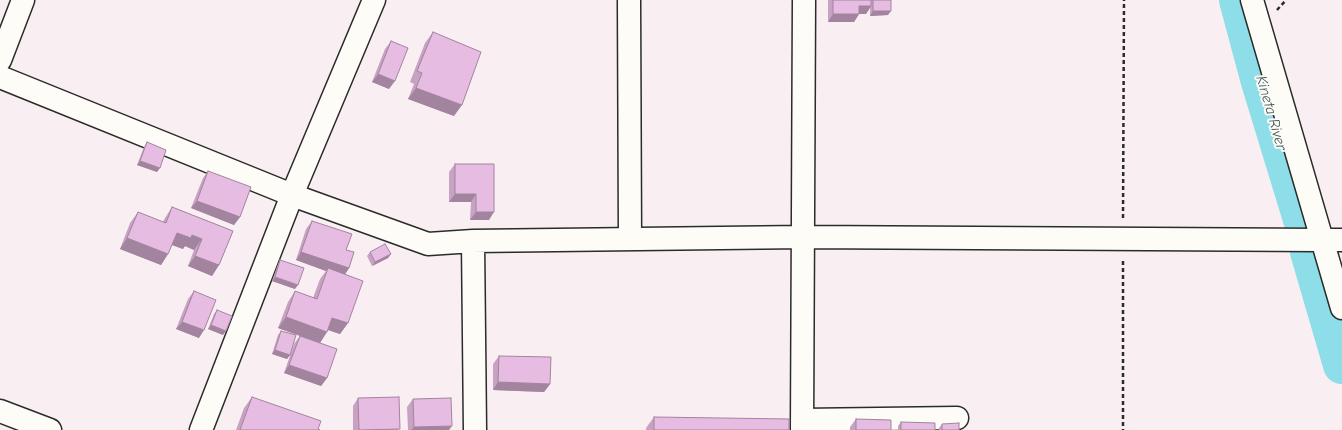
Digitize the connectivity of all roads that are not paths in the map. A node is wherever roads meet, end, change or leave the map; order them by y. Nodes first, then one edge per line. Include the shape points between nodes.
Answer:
1 (24, 0) edge
2 (374, 0) edge
3 (629, 0) edge
4 (804, 0) edge
5 (1252, 0) edge
6 (0, 60) edge
7 (0, 77) edge
8 (292, 195) junction
9 (803, 237) junction
10 (630, 239) junction
11 (1331, 240) edge
12 (472, 241) junction
13 (1342, 308) edge
14 (0, 411) edge
15 (957, 418) dead end
16 (802, 425) edge
17 (50, 430) edge
18 (201, 430) edge
19 (475, 430) edge

1 - 6 street
2 - 8 street
3 - 10 street
4 - 9 street
5 - 11 street
7 - 8 street
8 - 12 street via 428,244
8 - 18 street
9 - 10 street
9 - 11 street
9 - 16 street
10 - 12 street
11 - 13 street
12 - 19 street
14 - 17 street
15 - 16 street

